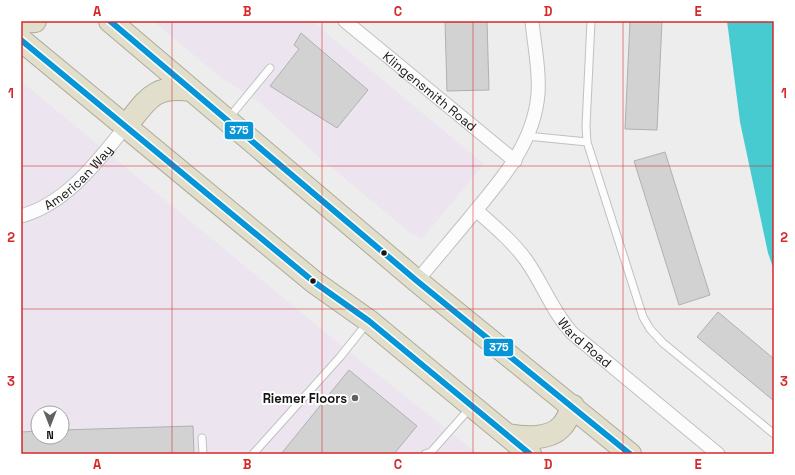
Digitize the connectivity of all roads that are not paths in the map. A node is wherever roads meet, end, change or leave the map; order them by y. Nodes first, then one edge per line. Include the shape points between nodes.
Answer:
1 (35, 21) edge
2 (110, 21) edge
3 (345, 21) edge
4 (532, 21) edge
5 (591, 21) edge
6 (21, 22) edge
7 (21, 40) edge
8 (270, 68) dead end
9 (191, 90) junction
10 (227, 120) junction
11 (126, 126) junction
12 (527, 136) junction
13 (587, 142) junction
14 (515, 160) junction
15 (476, 210) junction
16 (21, 216) edge
17 (417, 280) junction
18 (369, 321) junction
19 (472, 405) junction
20 (573, 406) junction
21 (774, 434) edge
22 (508, 435) junction
23 (202, 438) dead end
24 (203, 454) edge
25 (253, 454) edge
26 (425, 454) edge
27 (530, 454) edge
28 (630, 454) edge
29 (718, 454) edge

1 - 6 highway
2 - 9 highway
3 - 14 street, Klingensmith Road
4 - 12 street via 538,60 538,86 535,112
5 - 13 lane
7 - 11 highway
8 - 10 lane
9 - 10 highway
9 - 11 highway via 163,90 153,94
10 - 17 highway
11 - 16 street, American Way via 73,187 43,208
11 - 18 highway via 314,282
12 - 13 lane
12 - 14 street
13 - 21 lane via 643,317 650,329 663,343
14 - 15 street
15 - 17 street
15 - 29 street, Ward Road via 519,251 555,311 572,333
17 - 20 highway
18 - 19 highway
18 - 25 lane via 340,358
19 - 22 highway
19 - 26 lane via 431,452
20 - 22 highway via 562,426 549,433 522,438
20 - 28 highway
22 - 27 highway
23 - 24 lane

